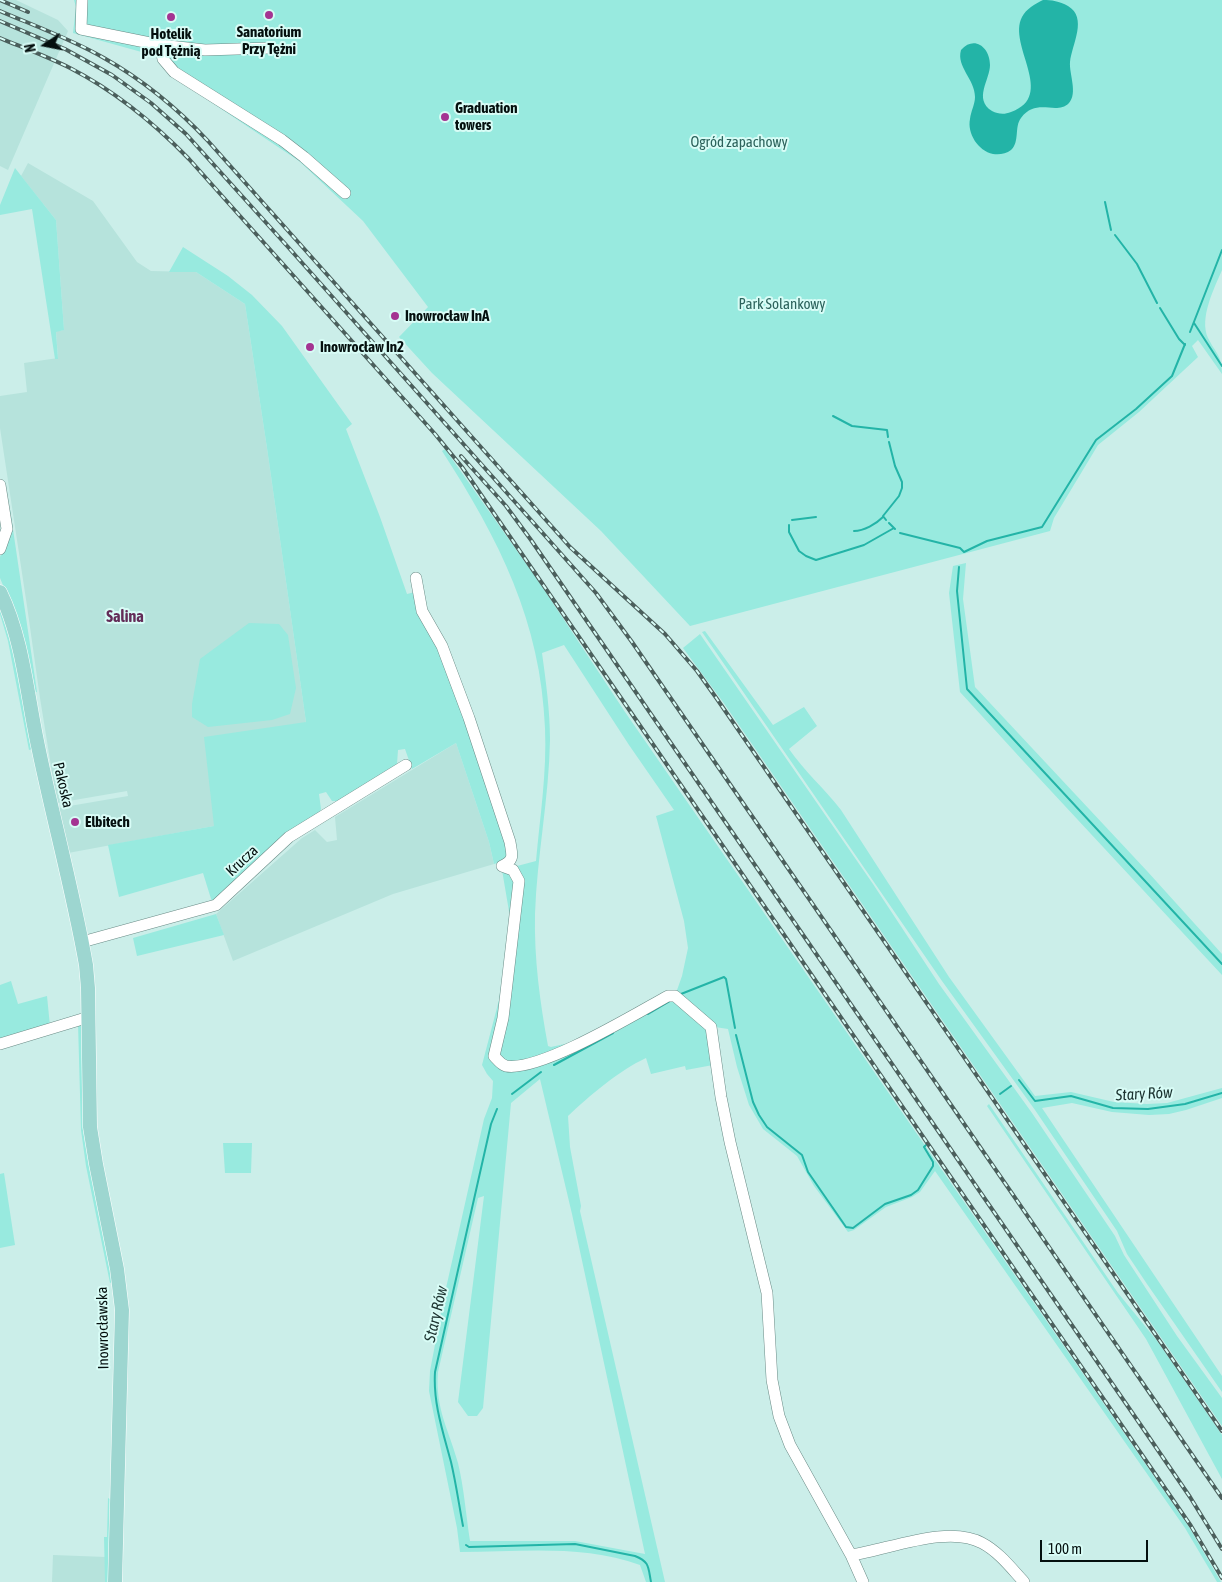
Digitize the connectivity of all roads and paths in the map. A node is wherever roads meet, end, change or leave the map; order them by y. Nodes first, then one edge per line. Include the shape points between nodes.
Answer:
1 (82, 0) edge
2 (160, 46) junction
3 (269, 48) dead end
4 (345, 194) dead end
5 (0, 485) edge
6 (4, 510) junction
7 (0, 526) edge
8 (0, 549) edge
9 (416, 578) dead end
10 (0, 592) edge
11 (406, 764) dead end
12 (82, 942) junction
13 (88, 1017) junction
14 (0, 1044) edge
15 (851, 1555) junction
16 (115, 1582) edge
17 (863, 1582) edge
18 (1024, 1582) edge

1 - 2 street via 81,29
2 - 3 street via 205,50
2 - 4 street via 163,59 174,72 282,140
5 - 6 street
6 - 7 street
6 - 8 street via 7,529
9 - 15 street via 422,611 442,646 510,842 512,857 502,866 513,870 519,881 503,1018 494,1056 506,1066 545,1059 668,996 675,996 711,1027 730,1142 767,1293 772,1380 779,1416 790,1445
10 - 12 main road, Pakoska via 19,647
11 - 12 street, Krucza via 289,837 216,905
12 - 13 main road, Pakoska
13 - 14 street
13 - 16 main road, Inowrocławska via 90,1127 122,1310
15 - 17 street
15 - 18 street via 938,1536 963,1536 981,1542 1001,1556

